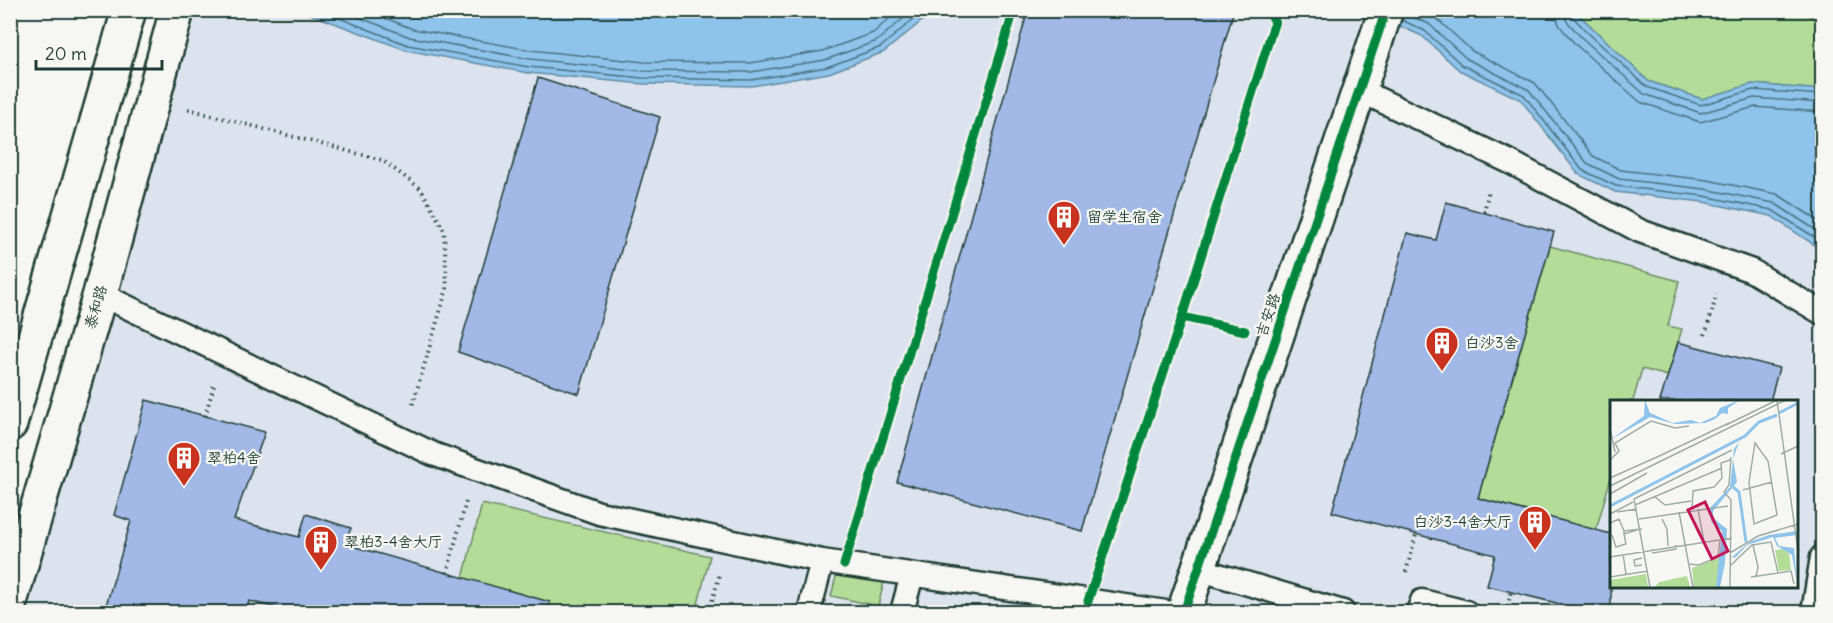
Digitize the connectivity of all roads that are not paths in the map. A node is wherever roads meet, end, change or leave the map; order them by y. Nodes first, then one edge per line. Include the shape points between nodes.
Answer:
1 (129, 10) edge
2 (177, 10) edge
3 (1384, 19) edge
4 (1359, 90) junction
5 (100, 294) junction
6 (1822, 314) edge
7 (10, 424) edge
8 (1822, 557) edge
9 (822, 561) junction
10 (1198, 569) junction
11 (912, 575) junction
12 (10, 603) edge
13 (1333, 611) edge
14 (808, 612) edge
15 (902, 612) edge
16 (1166, 612) edge
17 (1184, 612) edge
18 (1418, 612) edge
19 (1466, 612) edge
20 (1813, 612) edge

1 - 7 street
2 - 5 street, 泰和路
3 - 4 street, 吉安路
4 - 6 lane via 1510,162 1640,231 1752,271
4 - 10 street, 吉安路
5 - 9 lane via 403,439 475,469 599,513
5 - 12 street, 泰和路
8 - 20 lane
9 - 11 lane
9 - 14 lane
10 - 13 lane
10 - 17 street, 吉安路
11 - 15 lane
11 - 16 lane
18 - 19 lane via 1422,601

